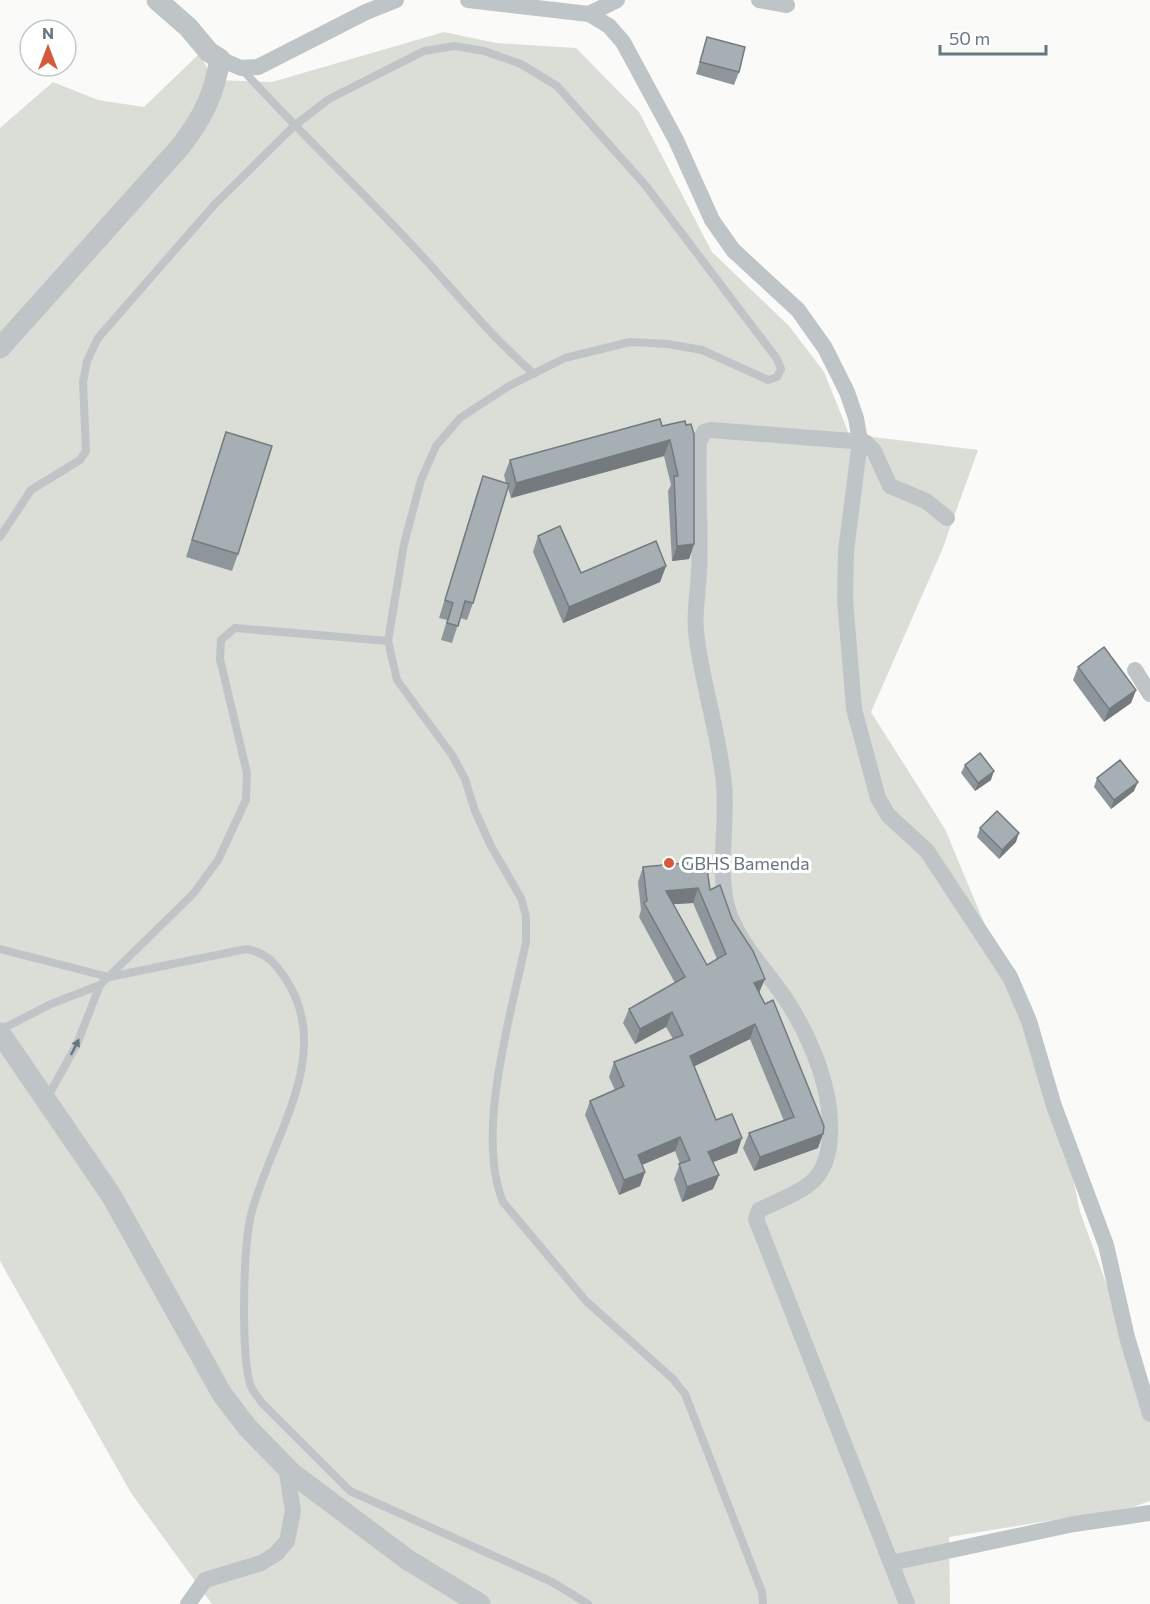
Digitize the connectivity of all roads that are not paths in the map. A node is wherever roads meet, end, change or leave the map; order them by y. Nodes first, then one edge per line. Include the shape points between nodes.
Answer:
1 (157, 0) edge
2 (396, 0) edge
3 (468, 0) edge
4 (617, 0) edge
5 (759, 0) edge
6 (787, 5) dead end
7 (589, 14) junction
8 (220, 60) junction
9 (241, 68) junction
10 (294, 126) junction
11 (0, 348) edge
12 (534, 374) junction
13 (860, 441) junction
14 (947, 518) dead end
15 (0, 537) edge
16 (388, 641) junction
17 (1135, 670) dead end
18 (1150, 694) edge
19 (0, 949) edge
20 (109, 977) junction
21 (100, 985) junction
22 (0, 1031) edge
23 (47, 1098) junction
24 (1150, 1414) edge
25 (286, 1467) junction
26 (1150, 1513) edge
27 (891, 1563) junction
28 (188, 1604) edge
29 (480, 1604) edge
30 (588, 1604) edge
31 (763, 1604) edge
32 (907, 1604) edge

1 - 8 street
2 - 9 street via 258,66
3 - 7 street
4 - 7 street
5 - 6 street
7 - 13 street via 609,26 623,42 721,234 798,310 825,348 856,418
8 - 9 street
8 - 11 street via 215,89 194,130
9 - 10 lane
10 - 12 lane
10 - 12 lane via 329,99 424,51 454,46 521,64 557,86 646,186 781,369 777,377 768,380 702,350 630,342 565,358
10 - 15 lane via 215,204 98,338 87,362 84,382 86,451 80,460 31,490
12 - 16 lane via 460,418 436,446 421,480 404,544
13 - 14 street via 870,444 890,486 926,501
13 - 24 street via 846,551 845,599 854,709 878,798 888,815 927,851 1010,977 1107,1245 1127,1337
13 - 27 street via 704,432 699,442 696,631 722,757 722,884 728,909 739,932 794,1012 826,1098 830,1121 819,1178 810,1187 759,1210 756,1219
16 - 20 lane via 235,628 221,640 220,659 247,773 246,800 218,860 193,894
16 - 31 lane via 397,680 460,771 491,846 521,897 526,916 526,942 492,1116 498,1189 503,1202 586,1301 685,1394 762,1592
17 - 18 street
19 - 20 lane
20 - 21 lane
20 - 30 lane via 246,950 262,952 274,961 297,997 303,1031 303,1066 251,1215 246,1285 246,1364 250,1386 262,1403 350,1491 552,1582
21 - 22 lane
23 -> 21 lane via 77,1044
22 - 23 street
23 - 25 street via 111,1195 222,1394
25 - 28 street via 294,1511 287,1541 261,1563 205,1580
25 - 29 street via 408,1560
26 - 27 street via 1074,1524
27 - 32 street

